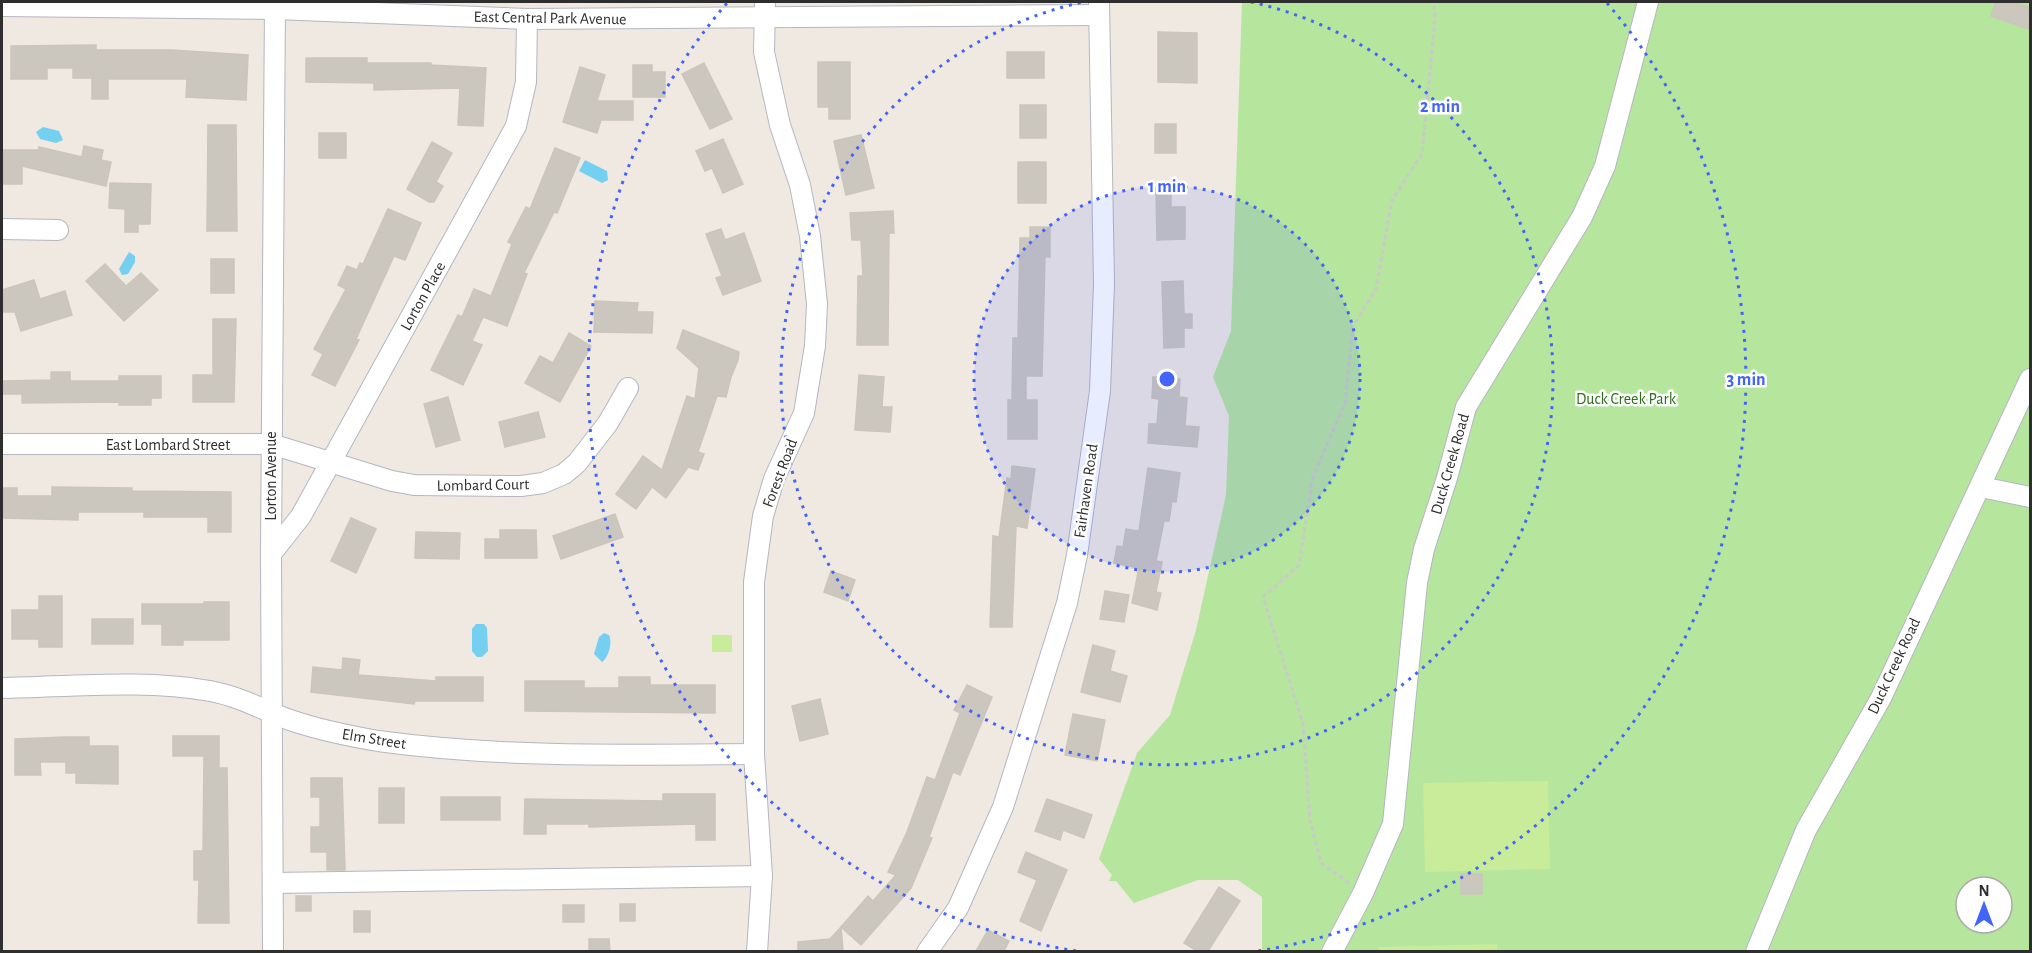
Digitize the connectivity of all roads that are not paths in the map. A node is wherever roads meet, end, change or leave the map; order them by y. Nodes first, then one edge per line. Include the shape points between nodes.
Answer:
1 (1648, 2) edge
2 (275, 5) edge
3 (2, 6) edge
4 (1099, 8) edge
5 (765, 10) edge
6 (527, 19) junction
7 (2, 229) edge
8 (58, 230) dead end
9 (2031, 379) edge
10 (628, 388) dead end
11 (2, 444) edge
12 (271, 444) junction
13 (332, 462) junction
14 (1982, 487) junction
15 (2031, 497) edge
16 (271, 554) junction
17 (2, 688) edge
18 (270, 712) junction
19 (754, 754) junction
20 (762, 876) junction
21 (273, 884) junction
22 (273, 951) edge
23 (757, 951) edge
24 (927, 951) edge
25 (1332, 951) edge
26 (1756, 951) edge

1 - 25 street, Duck Creek Road via 1605,166 1582,217 1466,407 1417,583 1393,824
2 - 3 street, East Central Park Avenue
2 - 6 street, East Central Park Avenue
2 - 12 street, Lorton Avenue
4 - 5 street, East Central Park Avenue
4 - 24 street, Fairhaven Road via 1104,284 1100,391 1077,555 1067,603 1003,807 957,908
5 - 6 street, East Central Park Avenue
5 - 19 street, Forest Road via 764,52 780,125 800,185 817,304 804,413 774,479 758,544 752,624
6 - 13 street, Lorton Place via 526,82 516,126
7 - 8 street
9 - 14 street, Duck Creek Road
10 - 13 street, Lombard Court via 608,423 577,463 543,483 414,485
11 - 12 street, East Lombard Street
12 - 13 street, East Lombard Street
12 - 16 street, Lorton Avenue
13 - 16 street, Lorton Place via 302,516
14 - 15 street
14 - 26 street, Duck Creek Road via 1941,565 1881,698 1806,830
16 - 18 street, Lorton Avenue
17 - 18 street, Elm Street via 183,688 240,699
18 - 19 street, Elm Street via 323,730 465,751
18 - 21 street, Lorton Avenue
19 - 20 street, Forest Road
20 - 21 street
20 - 23 street, Forest Road
21 - 22 street, Lorton Avenue

